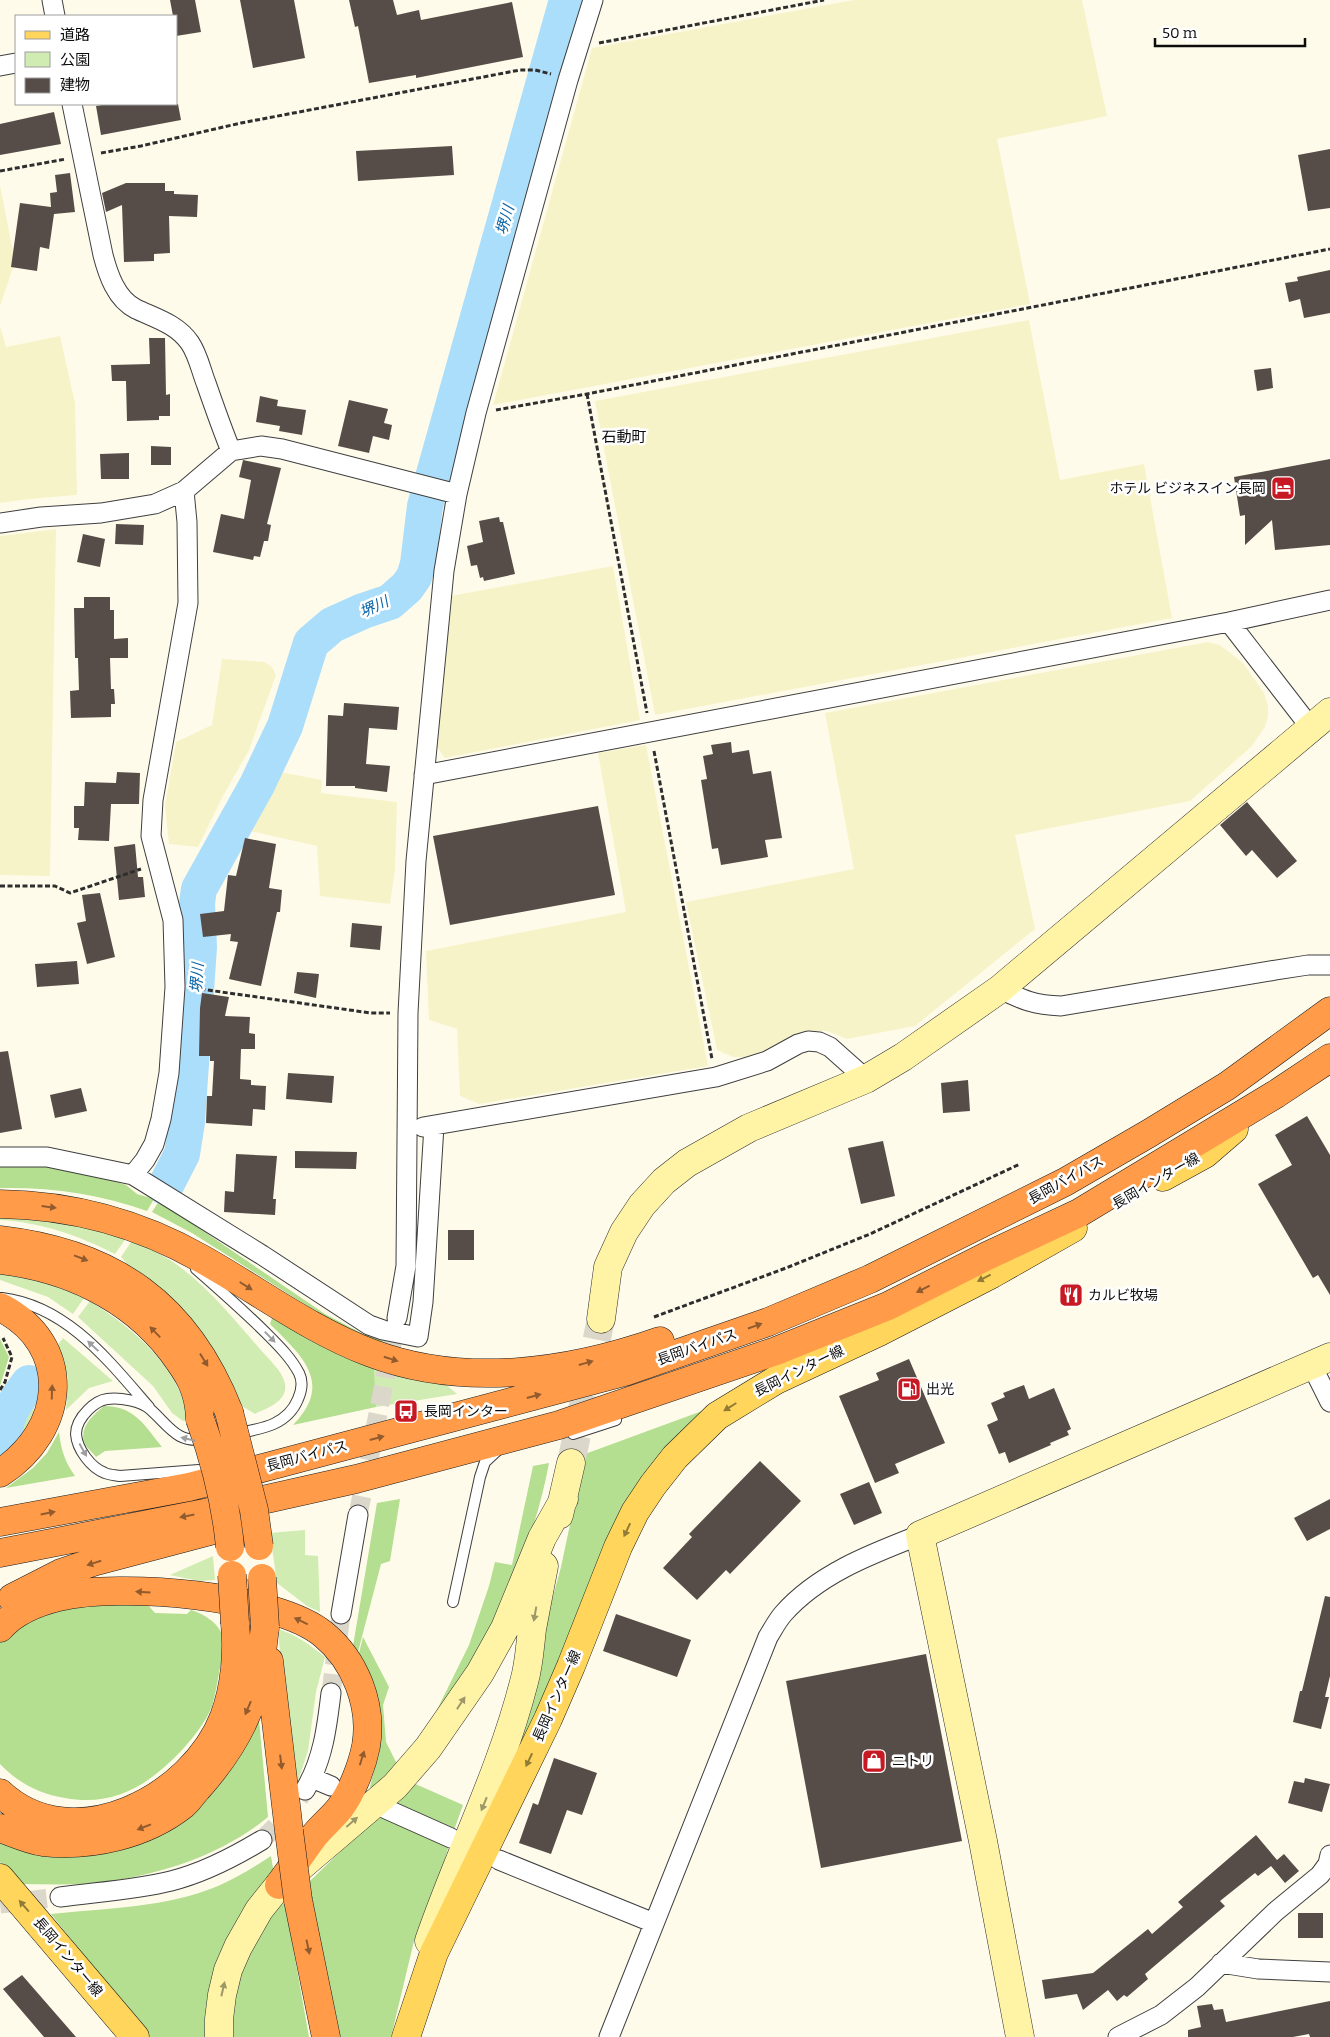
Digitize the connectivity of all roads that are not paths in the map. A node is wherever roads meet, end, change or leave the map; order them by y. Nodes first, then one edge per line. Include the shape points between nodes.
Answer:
1 (52, 0) edge
2 (594, 0) edge
3 (55, 15) edge
4 (15, 63) edge
5 (0, 66) edge
6 (72, 105) edge
7 (230, 452) junction
8 (184, 491) junction
9 (449, 492) junction
10 (0, 523) edge
11 (1330, 600) edge
12 (1229, 622) junction
13 (1321, 720) edge
14 (424, 775) junction
15 (1330, 965) edge
16 (1000, 989) junction
17 (1330, 1011) edge
18 (1330, 1058) edge
19 (866, 1079) junction
20 (1276, 1094) junction
21 (434, 1126) junction
22 (407, 1129) junction
23 (0, 1157) edge
24 (133, 1175) junction
25 (0, 1204) edge
26 (980, 1226) junction
27 (155, 1235) junction
28 (0, 1240) edge
29 (0, 1260) edge
30 (0, 1298) edge
31 (0, 1307) edge
32 (398, 1318) tunnel mouth
33 (600, 1319) tunnel mouth
34 (1321, 1362) edge
35 (1330, 1402) edge
36 (150, 1408) junction
37 (626, 1416) dead end
38 (217, 1426) junction
39 (523, 1435) junction
40 (436, 1457) junction
41 (571, 1463) tunnel mouth
42 (406, 1464) junction
43 (270, 1466) junction
44 (0, 1473) edge
45 (480, 1477) junction
46 (564, 1498) junction
47 (358, 1514) tunnel mouth
48 (0, 1522) edge
49 (920, 1535) junction
50 (0, 1553) edge
51 (453, 1602) dead end
52 (0, 1606) edge
53 (341, 1614) tunnel mouth
54 (265, 1627) junction
55 (0, 1628) edge
56 (231, 1684) junction
57 (331, 1693) tunnel mouth
58 (0, 1777) edge
59 (331, 1786) dead end
60 (0, 1793) edge
61 (386, 1809) dead end
62 (0, 1828) edge
63 (450, 1838) dead end
64 (262, 1840) tunnel mouth
65 (499, 1860) dead end
66 (1329, 1861) edge
67 (0, 1878) edge
68 (289, 1893) junction
69 (60, 1897) tunnel mouth
70 (654, 1923) junction
71 (1221, 1963) junction
72 (1330, 1972) edge
73 (406, 2036) edge
74 (135, 2037) edge
75 (219, 2037) edge
76 (326, 2037) edge
77 (609, 2037) edge
78 (1020, 2037) edge
79 (1118, 2037) edge

1 - 3 street
2 - 9 street via 476,413
4 - 5 street
6 - 7 street via 109,278 134,308 173,326 190,342
7 - 8 street
7 - 9 street via 261,446 282,449
8 - 10 street via 155,504 132,508
8 - 24 street via 188,603 153,800 151,836 173,920 175,987 169,1073 154,1144
9 - 14 street
11 - 12 street
12 - 13 street
12 - 14 street
13 - 16 street
14 - 22 street via 408,1013
15 - 16 street via 1308,965 1061,1006 1040,1006
16 - 19 street
17 - 26 highway, 長岡バイパス via 1227,1086 1065,1182
18 - 20 highway
19 - 21 street via 830,1047 808,1041 768,1061 716,1077
19 - 33 street via 749,1128 664,1181 624,1232 608,1266
20 -> 39 highway via 1079,1213 888,1306 660,1396
20 -> 73 main road, 長岡インター線 via 1204,1154 992,1274 776,1380 740,1401 717,1416 675,1457 635,1512 618,1547 571,1666 523,1774 434,1953
21 - 22 street
21 - 24 street via 424,1302 418,1337 369,1325 262,1254
22 - 32 street via 406,1266
23 - 24 street via 47,1157
25 -> 27 highway via 77,1211 128,1224
27 -> 26 highway via 204,1260 309,1324 371,1353 398,1362 447,1370 501,1373 576,1365 658,1342 868,1263
43 -> 26 highway, 長岡バイパス via 624,1372 768,1322 870,1280
27 -> 38 lane via 245,1312 287,1355 299,1374 302,1385 289,1416 265,1428
28 -> 38 highway via 69,1253 112,1272 150,1297 183,1329 210,1369
38 -> 29 highway via 181,1363 152,1329 116,1298 73,1277
36 -> 30 lane via 108,1360 58,1318 34,1305
44 -> 31 highway via 32,1446 43,1430 53,1396 49,1361 40,1343 28,1325
34 - 35 street
34 - 49 street
38 -> 36 lane via 196,1441 180,1437
36 -> 43 lane via 130,1400 108,1398 95,1404 83,1416 76,1434 80,1448 96,1469 120,1476
37 - 39 lane via 556,1437
38 - 54 highway, bridge via 254,1510
38 - 56 highway, bridge via 217,1470 228,1521 237,1646
39 - 40 highway
39 - 45 lane via 502,1446 485,1462
40 - 42 highway
40 - 45 lane via 471,1461
41 - 46 street
42 -> 50 highway via 233,1507
42 -> 52 highway via 386,1479 312,1504 61,1573
48 -> 43 highway, 長岡バイパス via 189,1487
45 - 51 lane
68 -> 46 street via 395,1786 439,1733 480,1673 505,1628 542,1538
46 -> 73 street via 548,1548 525,1680 488,1794 428,1943
47 - 53 street
49 - 70 street via 848,1565 820,1582 782,1615 768,1637
49 - 78 street
54 -> 62 highway via 255,1694 241,1726 230,1748 184,1804 157,1822 95,1841 42,1842
54 -> 68 highway, bridge via 289,1831
68 -> 55 highway via 315,1835 340,1808 350,1789 366,1746 365,1704 359,1684 350,1665 323,1634 292,1617 251,1604 127,1591 59,1597 22,1610
56 - 58 highway via 209,1725 183,1761 135,1796 91,1809 72,1809 32,1798
56 - 60 highway via 223,1718 190,1769 154,1799 137,1808 76,1822 29,1812 10,1803
57 - 59 street via 325,1740 309,1784
61 - 63 street
64 - 69 street via 200,1871 171,1880 129,1889
65 - 70 street
66 - 71 street via 1320,1875
74 -> 67 main road, 長岡インター線
75 -> 68 street via 222,1994 238,1947 259,1910
68 -> 76 highway
70 - 77 street
71 - 72 street via 1258,1969
71 - 79 street via 1161,2015

